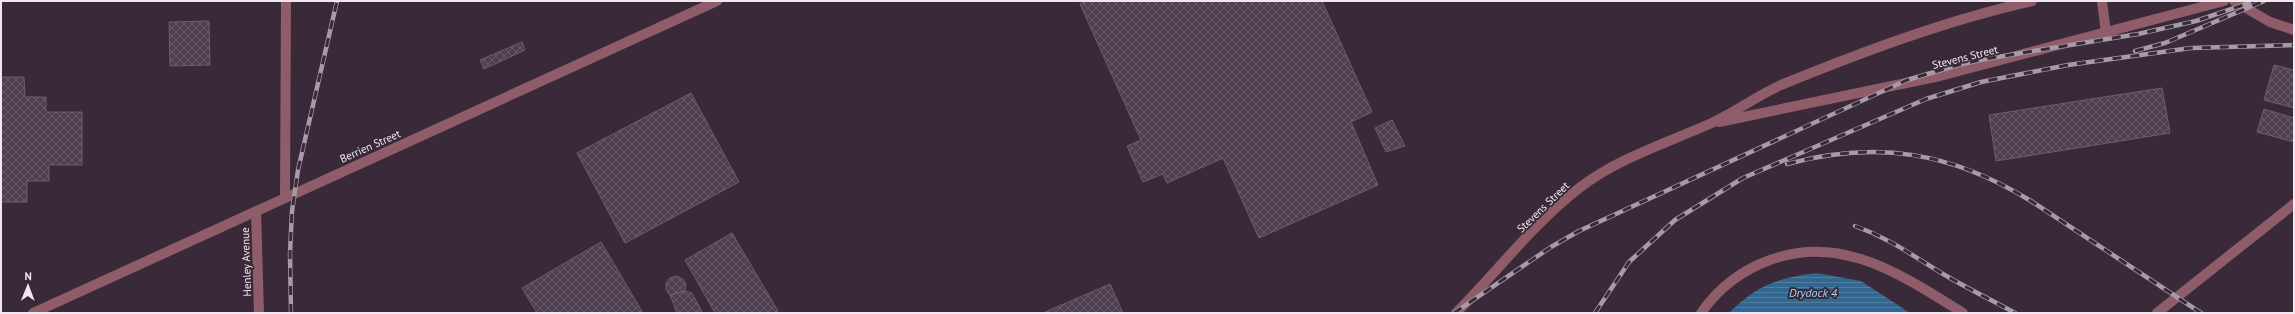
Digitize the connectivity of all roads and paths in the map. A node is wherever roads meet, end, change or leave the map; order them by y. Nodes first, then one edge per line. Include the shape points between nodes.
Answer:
1 (286, 1) edge
2 (717, 1) edge
3 (2032, 1) edge
4 (2102, 1) edge
5 (2224, 1) edge
6 (2234, 1) edge
7 (2294, 30) edge
8 (2106, 33) junction
9 (1710, 124) junction
10 (285, 198) junction
11 (2294, 204) edge
12 (256, 211) junction
13 (33, 313) edge
14 (259, 313) edge
15 (1456, 313) edge
16 (1701, 313) edge
17 (1963, 313) edge
18 (2157, 313) edge

1 - 10 street
2 - 10 street, Berrien Street
3 - 9 street, Stevens Street via 1990,10 1787,83
4 - 8 street
5 - 8 street, Stevens Street
6 - 7 street via 2270,22
8 - 9 street, Stevens Street via 1940,76
9 - 15 street, Stevens Street via 1612,167 1579,188
10 - 12 street, Berrien Street
11 - 18 street
12 - 13 street, Berrien Street
12 - 14 street, Henley Avenue
16 - 17 street via 1724,288 1750,267 1781,257 1818,252 1858,258 1882,267

